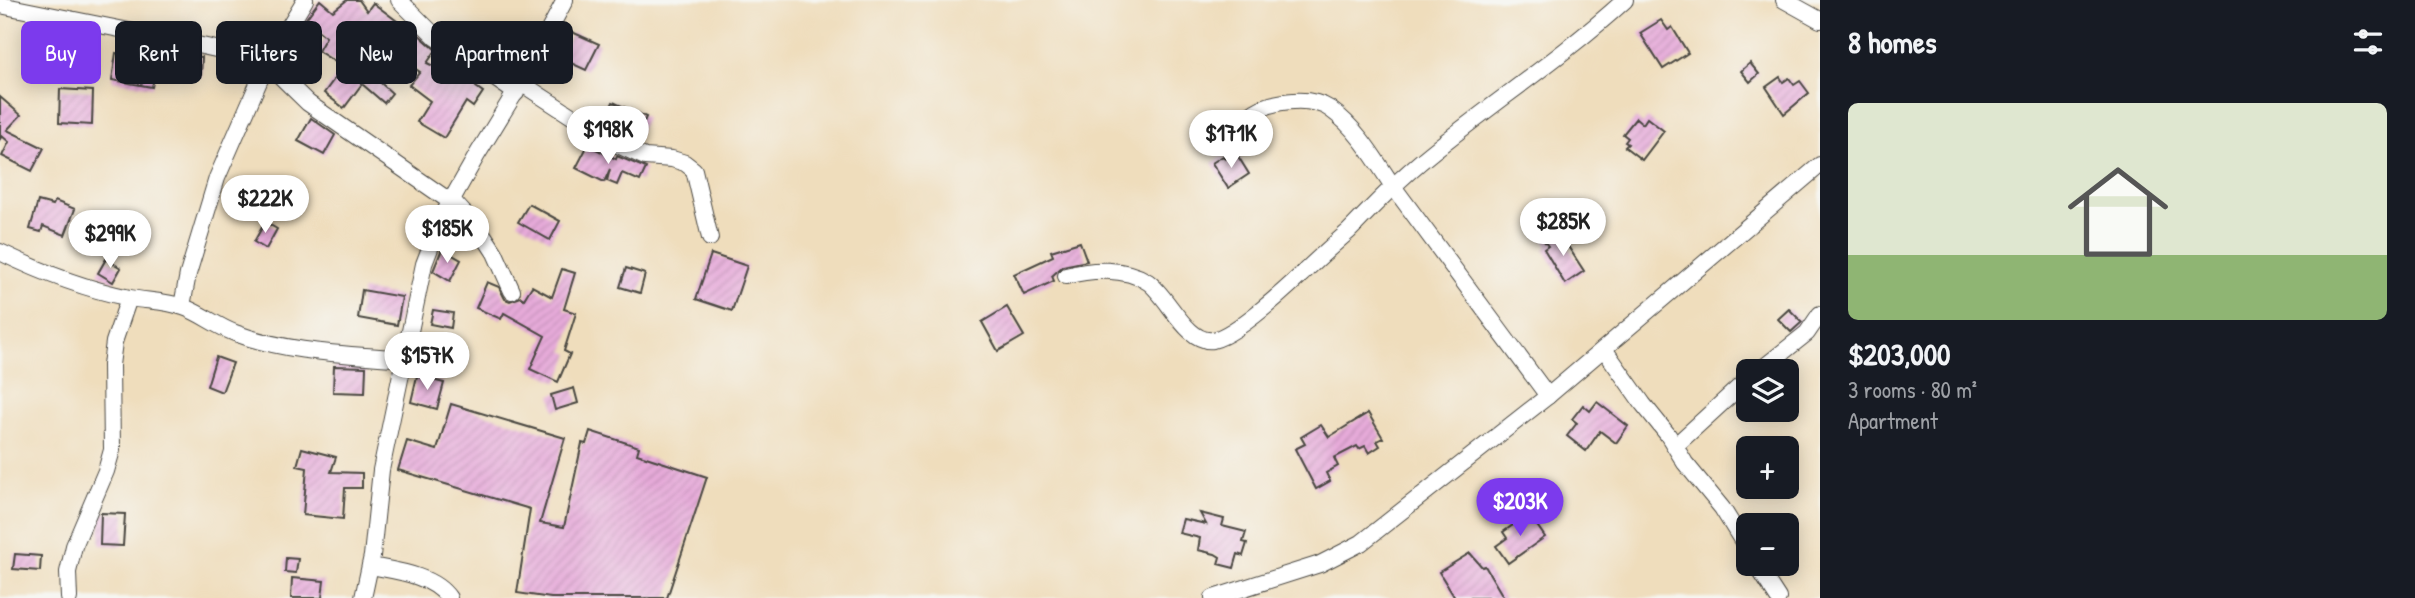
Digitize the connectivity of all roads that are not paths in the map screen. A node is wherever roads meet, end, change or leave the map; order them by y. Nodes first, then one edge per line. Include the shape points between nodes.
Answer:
1 (304, 0) edge
2 (399, 0) edge
3 (565, 0) edge
4 (1625, 0) edge
5 (1784, 0) edge
6 (0, 5) edge
7 (27, 5) edge
8 (1818, 18) edge
9 (292, 21) edge
10 (216, 49) edge
11 (258, 84) edge
12 (289, 84) edge
13 (519, 88) junction
14 (1232, 139) dead end
15 (1820, 165) edge
16 (1392, 186) junction
17 (452, 201) junction
18 (709, 238) dead end
19 (0, 252) edge
20 (1066, 276) dead end
21 (512, 291) dead end
22 (128, 298) junction
23 (182, 306) junction
24 (1820, 314) edge
25 (1604, 349) junction
26 (402, 359) junction
27 (1774, 359) edge
28 (1736, 390) edge
29 (1548, 396) junction
30 (1675, 446) junction
31 (1736, 531) edge
32 (370, 566) junction
33 (1764, 576) edge
34 (69, 598) edge
35 (363, 598) edge
36 (449, 598) edge
37 (1213, 598) edge
38 (1778, 598) edge

1 - 9 street
2 - 13 street via 437,38
3 - 13 street
4 - 16 street
5 - 8 street
6 - 7 street
7 - 10 street
11 - 23 street via 217,178
12 - 17 street via 308,103
13 - 17 street
13 - 18 street via 613,144 645,157 685,163 694,170
14 - 16 street via 1249,117 1271,103 1301,101 1329,108 1356,135
15 - 25 street
16 - 20 street via 1284,292 1230,333 1212,340 1189,331 1156,289 1135,275 1087,270
16 - 29 street
17 - 21 street via 482,233
17 - 26 street via 424,264
19 - 22 street via 78,284
22 - 23 street
22 - 34 street via 111,365 112,450 74,546
23 - 26 street via 234,333 283,346
24 - 27 street via 1807,333
25 - 29 street
25 - 30 street
26 - 32 street via 381,470
28 - 30 street
29 - 37 street via 1361,543 1320,564
30 - 31 street
32 - 35 street
32 - 36 street via 419,578
33 - 38 street

